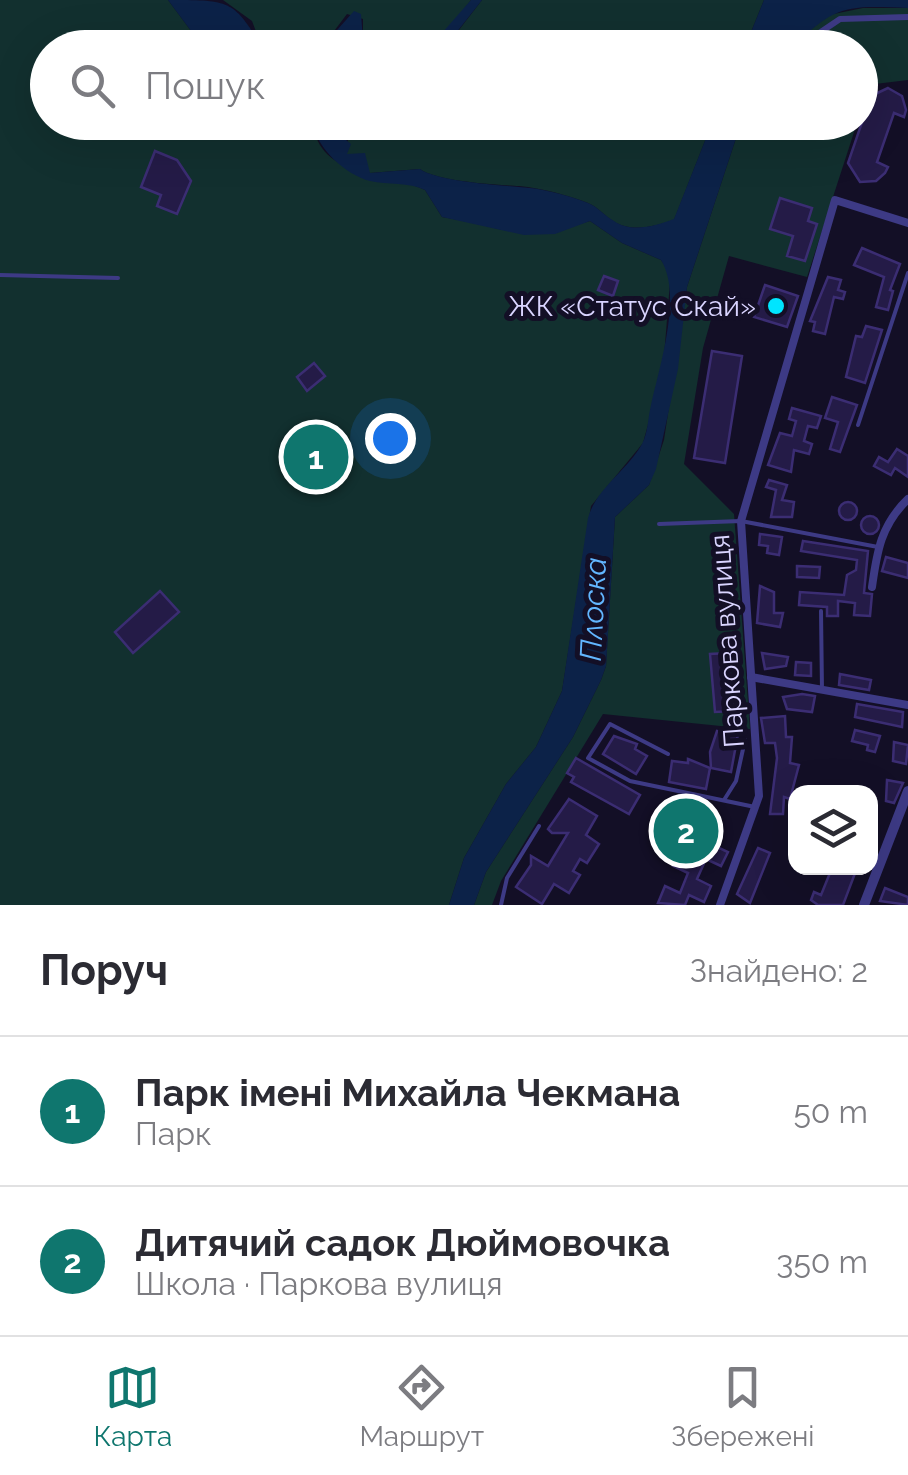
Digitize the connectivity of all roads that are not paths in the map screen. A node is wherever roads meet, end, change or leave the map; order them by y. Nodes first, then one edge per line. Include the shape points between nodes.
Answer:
1 (908, 17) edge
2 (824, 30) edge
3 (908, 223) edge
4 (908, 273) edge
5 (0, 275) edge
6 (118, 278) dead end
7 (858, 425) dead end
8 (908, 499) edge
9 (741, 521) junction
10 (659, 524) dead end
11 (878, 547) junction
12 (872, 587) dead end
13 (821, 611) dead end
14 (751, 677) junction
15 (822, 690) junction
16 (908, 705) edge
17 (745, 740) dead end
18 (668, 754) dead end
19 (908, 792) edge
20 (724, 800) junction
21 (756, 807) junction
22 (539, 826) dead end
23 (501, 905) edge
24 (720, 905) edge
25 (864, 905) edge

1 - 2 street via 840,19
3 - 9 street, Паркова вулиця via 835,200
4 - 7 lane
5 - 6 lane
8 - 11 street via 887,521
9 - 10 lane
9 - 11 lane
9 - 14 street, Паркова вулиця
11 - 12 street
13 - 15 lane
14 - 15 street
14 - 21 street, Паркова вулиця
15 - 16 street
17 - 20 lane via 736,781
18 - 20 lane via 610,724 588,758 630,780
19 - 25 street
20 - 21 lane
21 - 24 street, Паркова вулиця
22 - 23 lane via 507,878

